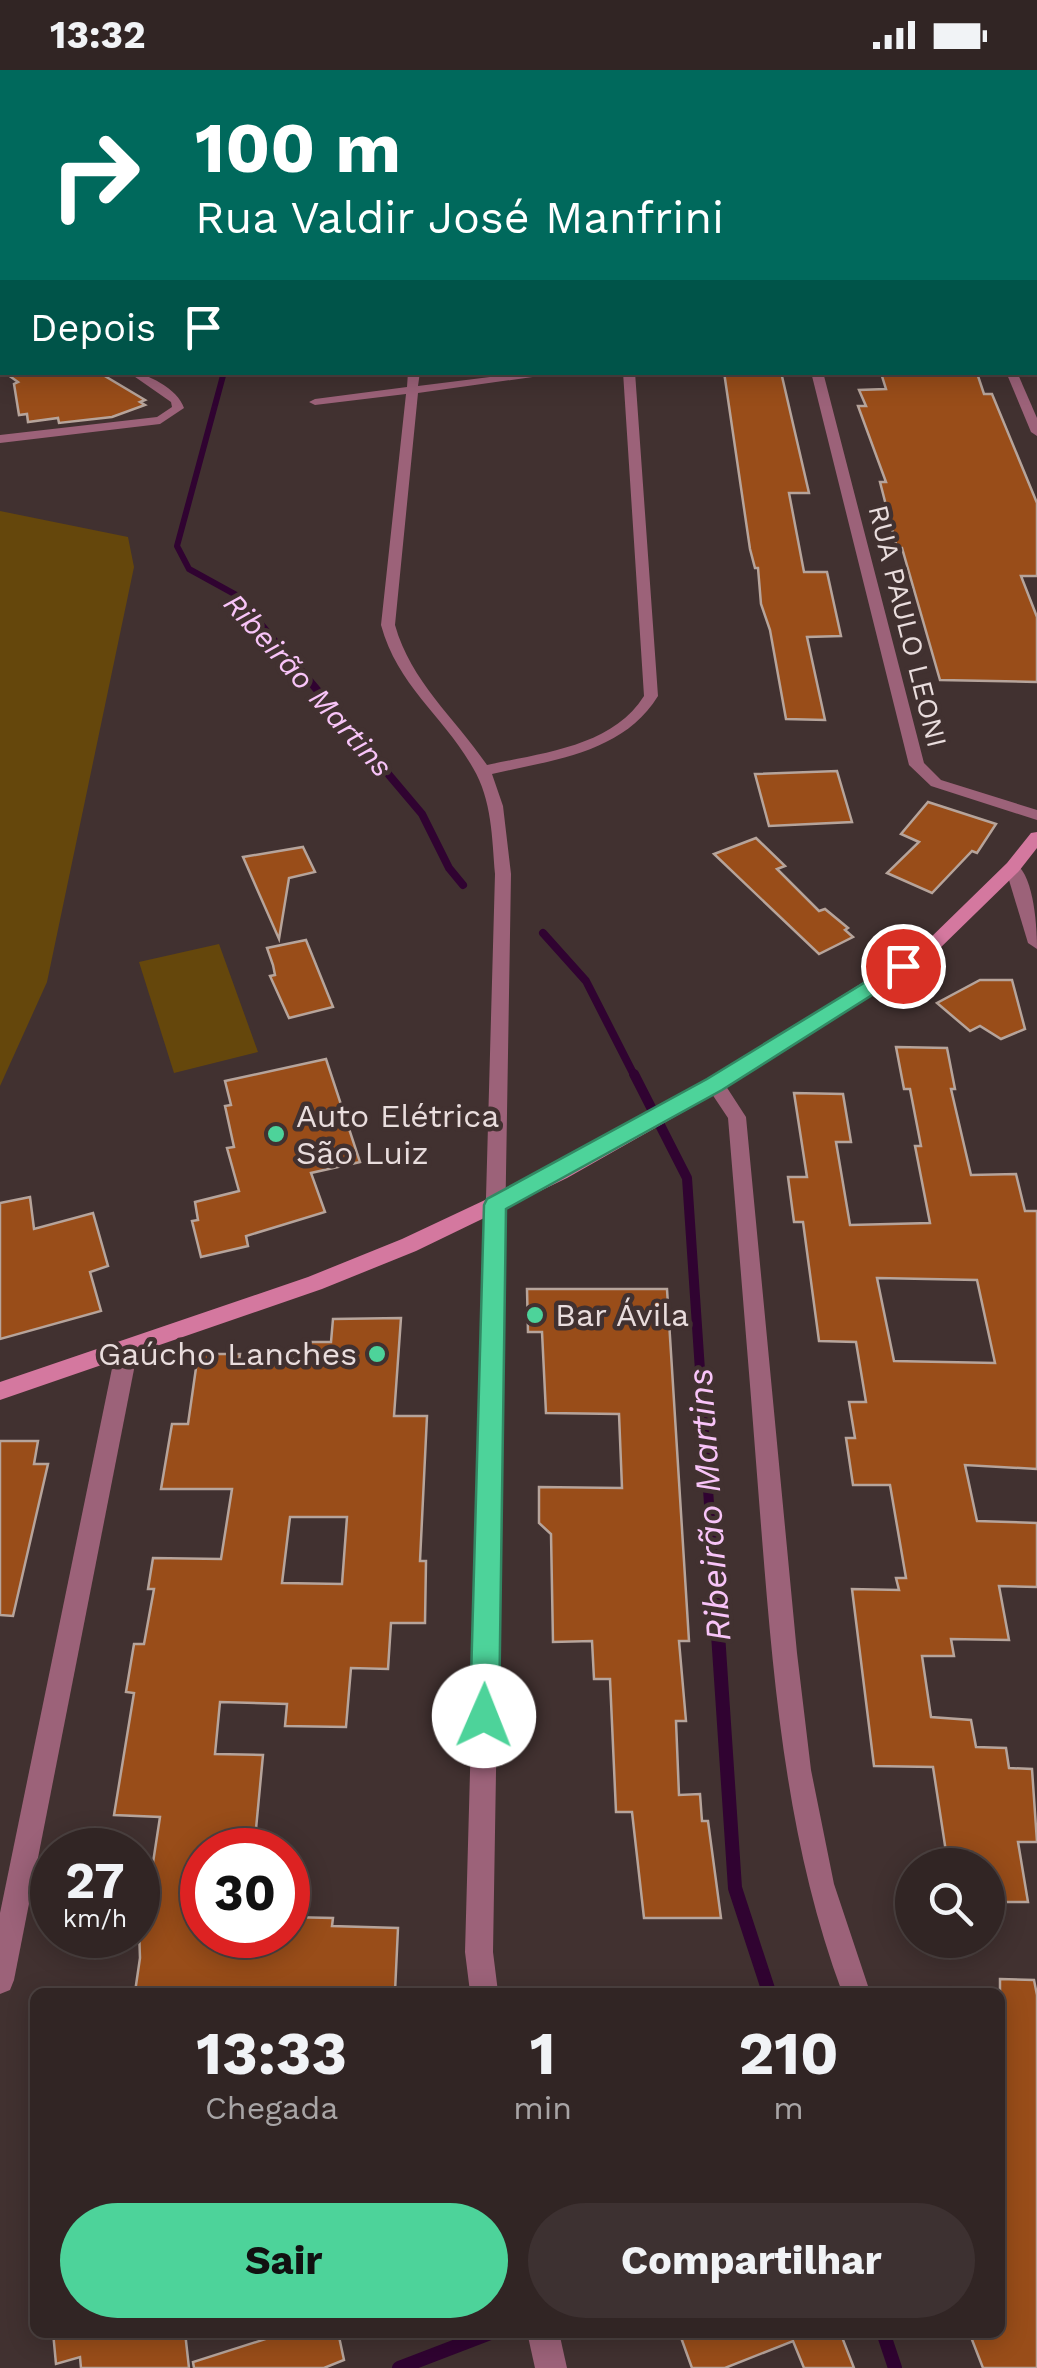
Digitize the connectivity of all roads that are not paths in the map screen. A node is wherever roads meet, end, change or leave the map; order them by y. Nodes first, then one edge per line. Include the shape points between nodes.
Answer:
1 (138, 375) edge
2 (414, 375) edge
3 (538, 375) edge
4 (630, 375) edge
5 (818, 375) edge
6 (1012, 375) edge
7 (412, 390) junction
8 (316, 402) dead end
9 (1037, 432) edge
10 (0, 439) edge
11 (483, 771) junction
12 (1037, 815) edge
13 (1037, 837) edge
14 (1013, 867) junction
15 (1037, 943) edge
16 (714, 1085) junction
17 (495, 1205) junction
18 (126, 1349) junction
19 (0, 1391) edge
20 (0, 1980) edge
21 (484, 1988) edge
22 (854, 1988) edge
23 (544, 2338) edge
24 (551, 2366) edge

1 - 10 street via 176,400 174,414
2 - 7 street
3 - 7 street
4 - 11 street via 652,680 646,708 627,727 597,741
5 - 12 street, RUA PAULO LEONI via 917,765 936,783
6 - 9 street
7 - 8 street
7 - 11 street via 388,625 410,681
11 - 17 street via 495,801 503,874
13 - 14 street
14 - 15 street
14 - 16 street via 930,948
16 - 17 street
16 - 22 street via 737,1116 784,1649 806,1819
17 - 18 street via 315,1283
17 - 21 street
18 - 19 street
18 - 20 street
23 - 24 street

